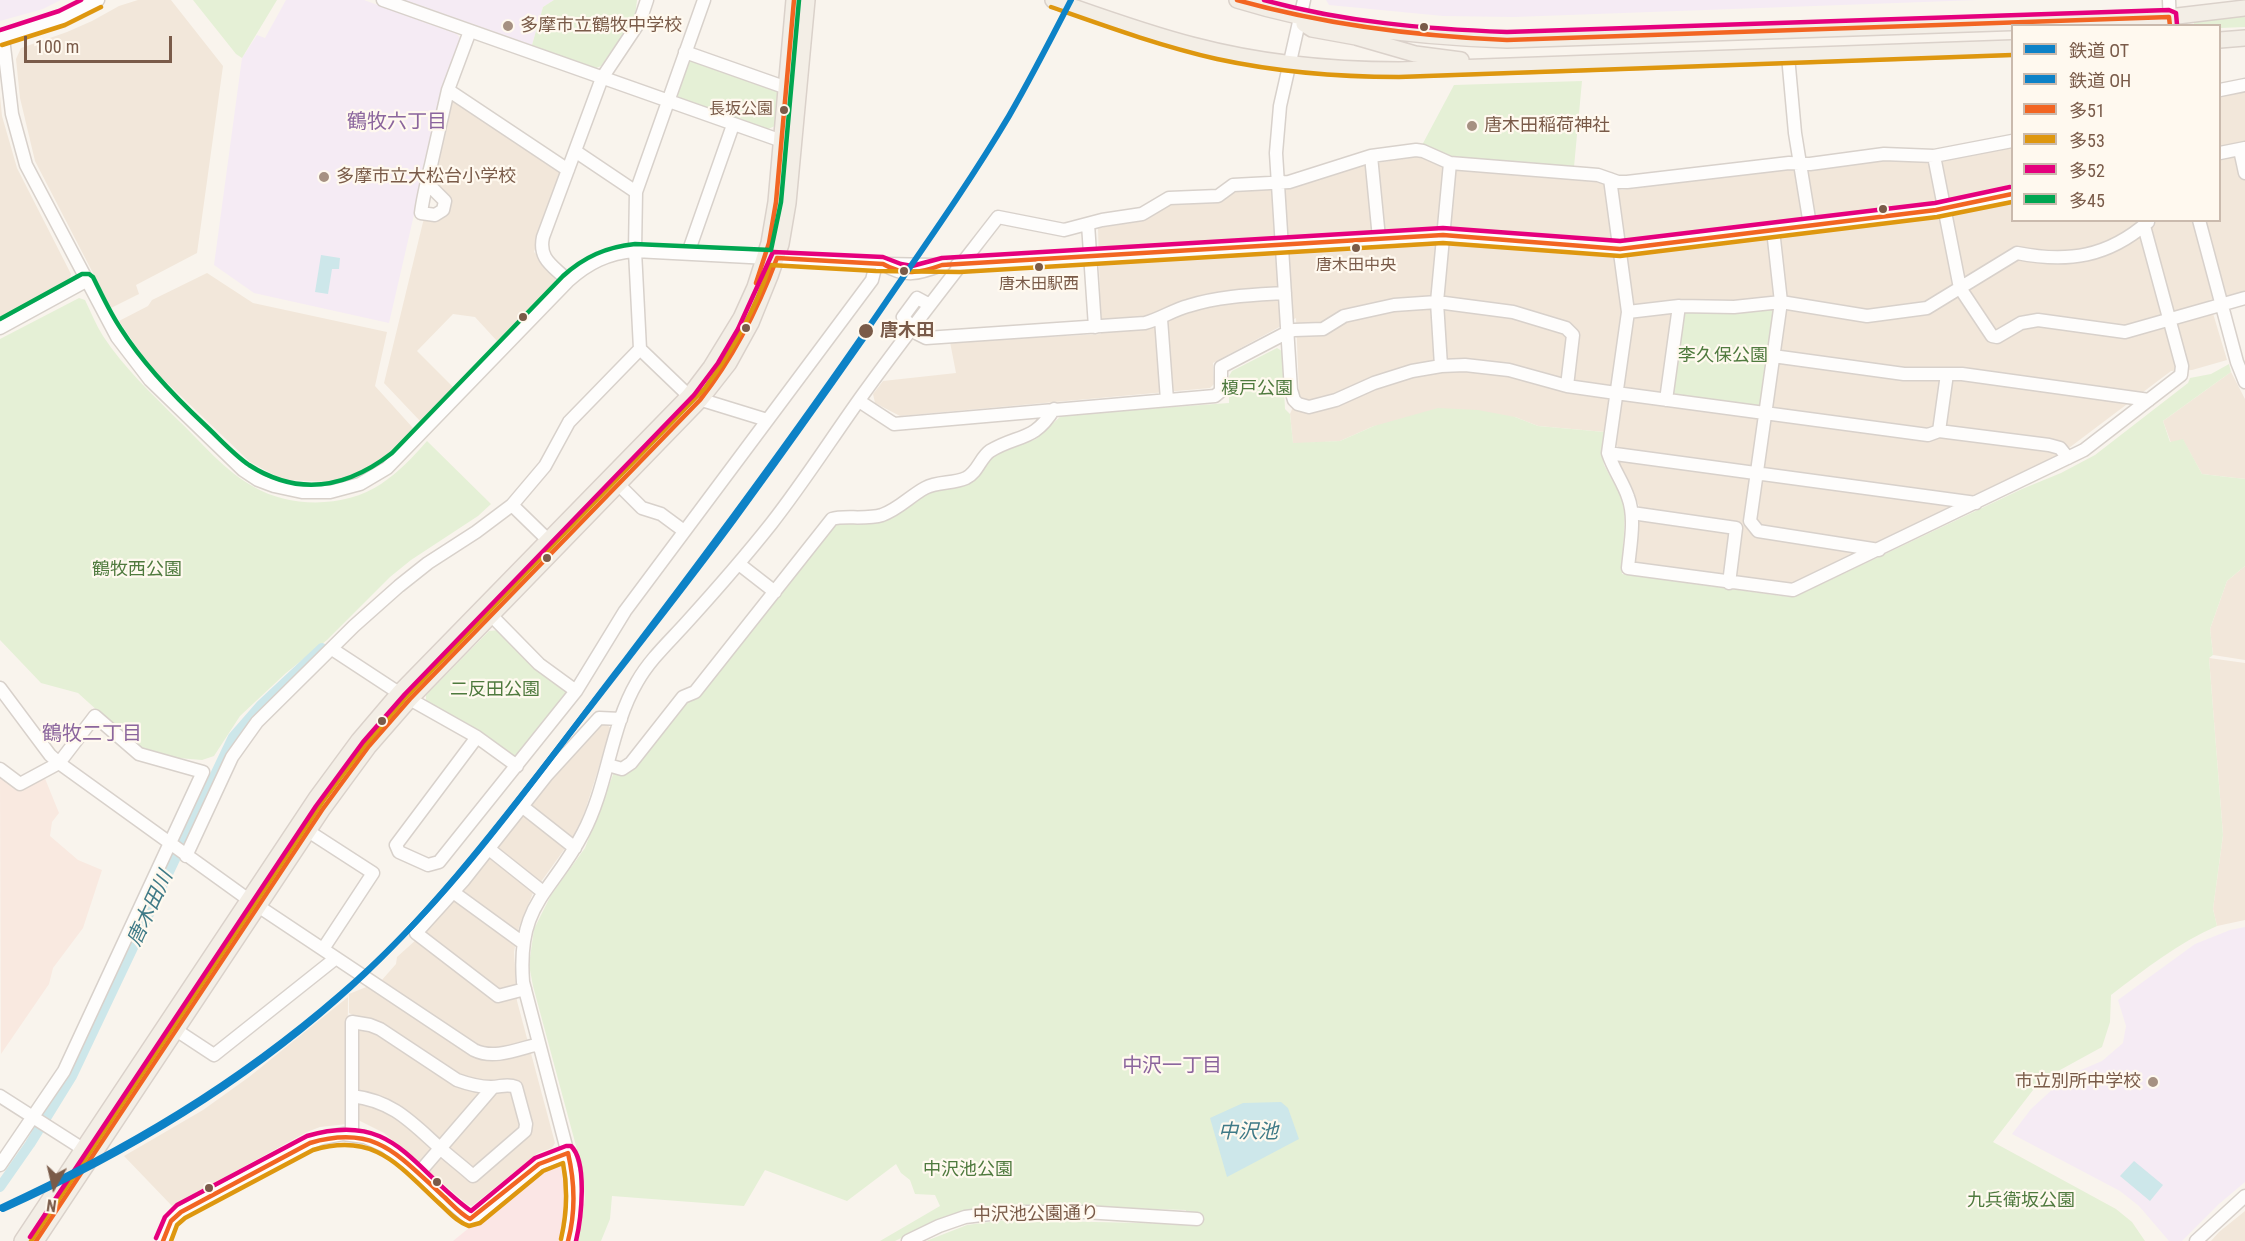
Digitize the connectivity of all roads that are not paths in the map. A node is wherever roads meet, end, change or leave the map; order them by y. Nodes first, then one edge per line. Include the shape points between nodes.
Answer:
1 (98, 0) edge
2 (383, 0) edge
3 (647, 0) edge
4 (704, 0) edge
5 (794, 0) edge
6 (807, 0) edge
7 (1053, 0) edge
8 (1237, 0) edge
9 (1304, 0) edge
10 (2169, 0) edge
11 (2245, 8) edge
12 (1300, 16) junction
13 (2169, 21) edge
14 (2064, 24) edge
15 (2011, 26) edge
16 (470, 31) junction
17 (1, 38) edge
18 (2245, 38) edge
19 (2221, 40) edge
20 (2011, 48) edge
21 (685, 52) junction
22 (1788, 56) junction
23 (1289, 64) junction
24 (1509, 67) junction
25 (602, 78) junction
26 (2245, 85) edge
27 (787, 88) junction
28 (448, 90) junction
29 (2221, 90) edge
30 (666, 101) junction
31 (733, 125) junction
32 (782, 141) junction
33 (2011, 141) edge
34 (2242, 149) edge
35 (575, 151) junction
36 (2221, 153) edge
37 (1371, 156) junction
38 (1934, 156) junction
39 (1450, 163) junction
40 (1800, 164) junction
41 (568, 170) junction
42 (2245, 173) edge
43 (428, 177) dead end
44 (1610, 179) junction
45 (1277, 183) junction
46 (636, 192) junction
47 (2011, 194) edge
48 (1945, 208) junction
49 (2200, 222) edge
50 (2147, 223) edge
51 (1088, 224) junction
52 (1810, 225) junction
53 (1773, 230) junction
54 (1443, 235) junction
55 (1379, 238) junction
56 (1281, 244) junction
57 (1620, 249) junction
58 (635, 251) junction
59 (688, 253) junction
60 (1090, 257) junction
61 (771, 258) junction
62 (880, 264) junction
63 (952, 265) junction
64 (86, 281) junction
65 (568, 281) junction
66 (1960, 288) junction
67 (1285, 293) junction
68 (2245, 298) edge
69 (1437, 302) junction
70 (1781, 302) junction
71 (2222, 305) junction
72 (1678, 306) junction
73 (1628, 312) junction
74 (1161, 319) junction
75 (2170, 319) junction
76 (1095, 327) junction
77 (0, 328) edge
78 (912, 328) junction
79 (1287, 333) junction
80 (640, 349) junction
81 (1773, 356) junction
82 (1441, 366) junction
83 (1947, 374) junction
84 (2245, 382) edge
85 (1567, 386) junction
86 (1616, 393) junction
87 (694, 398) junction
88 (1167, 400) junction
89 (1666, 400) junction
90 (2150, 400) junction
91 (859, 401) junction
92 (1054, 409) junction
93 (1765, 413) junction
94 (767, 420) junction
95 (1939, 431) junction
96 (1608, 453) junction
97 (2068, 458) junction
98 (1756, 474) junction
99 (618, 484) junction
100 (1977, 503) junction
101 (512, 505) junction
102 (1632, 513) junction
103 (684, 531) junction
104 (548, 540) junction
105 (1880, 550) junction
106 (739, 564) junction
107 (1729, 583) junction
108 (775, 592) junction
109 (487, 612) junction
110 (332, 649) junction
111 (0, 688) edge
112 (576, 691) junction
113 (404, 696) junction
114 (621, 719) junction
115 (477, 737) junction
116 (59, 763) junction
117 (608, 765) junction
118 (517, 766) junction
119 (0, 769) edge
120 (523, 807) junction
121 (308, 831) junction
122 (575, 848) junction
123 (489, 849) junction
124 (178, 850) junction
125 (453, 892) junction
126 (543, 892) junction
127 (254, 904) junction
128 (523, 943) junction
129 (322, 949) junction
130 (336, 958) junction
131 (525, 989) junction
132 (176, 1030) junction
133 (539, 1044) junction
134 (492, 1087) junction
135 (0, 1096) edge
136 (352, 1096) junction
137 (40, 1120) junction
138 (352, 1134) junction
139 (83, 1149) junction
140 (441, 1149) junction
141 (568, 1153) junction
142 (0, 1165) edge
143 (418, 1174) junction
144 (2245, 1196) edge
145 (1197, 1219) dead end
146 (22, 1241) edge
147 (36, 1241) edge
148 (163, 1241) edge
149 (568, 1241) edge
150 (908, 1241) edge
151 (2196, 1241) edge

1 - 17 street via 62,18
2 - 16 street
3 - 25 street via 640,21
4 - 21 street
5 - 27 main road
6 - 61 main road via 788,203
7 - 23 main road via 1164,38
8 - 12 main road
9 - 12 street
10 - 13 street
11 - 13 main road
12 - 15 main road via 1390,32 1507,40
12 - 23 street
12 - 24 main road via 1312,29 1404,52
13 - 14 main road
16 - 25 street
16 - 28 street
17 - 64 street via 12,114 26,165
18 - 19 main road
20 - 22 main road
21 - 27 street
21 - 30 street
22 - 24 main road
22 - 40 street
23 - 24 main road via 1366,70
23 - 45 street via 1278,126
25 - 30 street
25 - 35 street
26 - 29 street
27 - 32 main road
28 - 41 street
28 - 43 street
30 - 31 street
30 - 46 street
31 - 32 street
31 - 59 street
32 - 61 main road
33 - 38 street
34 - 36 street
34 - 42 street
35 - 41 street
35 - 46 street
37 - 39 street via 1416,150
37 - 45 street
37 - 55 street
38 - 40 street via 1884,154
38 - 48 street
39 - 44 street
39 - 54 street
40 - 44 street via 1627,182
40 - 52 street
41 - 65 street via 541,248 543,256
44 - 57 street
45 - 51 street via 1233,185 1218,195 1170,198 1142,214
45 - 56 street
46 - 58 street
47 - 48 street
48 - 52 street
48 - 66 street
49 - 71 street
50 - 66 street via 2111,248 2046,259 2017,253
50 - 75 street
51 - 60 street
51 - 63 street via 1064,230 1001,216
52 - 53 street
53 - 57 street
53 - 70 street
54 - 55 street
54 - 57 street
54 - 69 street
55 - 56 street
56 - 60 street
56 - 67 street
57 - 73 street
58 - 59 street
58 - 65 street via 598,259
58 - 80 street
59 - 61 street
60 - 63 street
60 - 76 street
61 - 62 street
61 - 87 main road via 761,301 738,347 721,374
62 - 63 street, bridge
62 - 94 street
63 - 78 street via 930,305 917,298 903,317
64 - 65 street via 135,362 228,457 258,480 316,493 360,484 387,468
64 - 77 street
66 - 70 street via 1927,308 1867,316
66 - 75 street via 1992,336 1997,337 2021,323 2038,320 2125,332
67 - 74 street via 1226,297 1186,306
67 - 79 street
68 - 71 street
69 - 79 street via 1394,305 1344,316 1323,328
69 - 82 street
69 - 85 street via 1513,312 1566,328 1573,335
70 - 72 street via 1734,307
70 - 81 street
71 - 75 street
71 - 84 street
72 - 73 street
72 - 89 street
73 - 86 street
74 - 76 street
74 - 88 street
75 - 90 street via 2183,372
76 - 78 street via 926,338
78 - 91 street
79 - 82 street via 1291,390 1294,400 1303,406 1336,400 1412,370
79 - 88 street via 1221,367 1221,391 1215,396
80 - 87 street
80 - 101 street via 569,422 545,466
81 - 83 street via 1904,374
81 - 93 street
82 - 85 street via 1486,366
83 - 90 street
83 - 95 street
85 - 86 street
86 - 89 street
86 - 96 street
87 - 94 street
87 - 99 main road
87 - 104 main road
88 - 92 street
89 - 93 street
90 - 97 street
91 - 92 street via 894,424
91 - 106 street via 804,481
92 - 108 street via 1031,435 989,452 966,478 926,487 880,516 832,519
93 - 95 street via 1928,435
93 - 98 street
94 - 103 street
95 - 97 street via 2049,445 2060,448
96 - 98 street
96 - 102 street
97 - 100 street
98 - 100 street
98 - 105 street via 1750,521 1758,531
99 - 103 street via 642,508 662,514
99 - 109 main road
100 - 105 street
101 - 104 street
101 - 110 street via 415,573
102 - 107 street via 1628,568
102 - 107 street via 1736,528
103 - 112 street via 625,611
104 - 109 main road
105 - 107 street via 1793,590
106 - 108 street
106 - 114 street via 647,666
108 - 117 street via 627,767
109 - 112 street via 539,664
109 - 113 main road
110 - 113 street
110 - 124 street via 243,740
111 - 116 street
112 - 118 street
113 - 115 street
113 - 121 main road
113 - 127 main road via 359,740 326,784
114 - 117 street
114 - 120 street via 599,718
115 - 118 street
115 - 118 street via 396,845 399,852 428,865 439,862
116 - 119 street via 20,784
116 - 124 street
116 - 124 street via 95,716 139,754 203,772
117 - 122 street via 589,822
120 - 122 street
120 - 123 street
121 - 127 main road
121 - 129 street via 373,873
122 - 126 street
123 - 125 street
123 - 126 street
124 - 127 street
124 - 137 street
125 - 128 street
125 - 131 street via 416,933 498,996
126 - 128 street via 532,910
127 - 129 street
127 - 132 main road
127 - 139 main road
128 - 131 street
129 - 130 street
130 - 132 street via 214,1054
130 - 133 street via 481,1053 499,1054
131 - 133 street
132 - 147 main road
133 - 141 street
134 - 136 street via 457,1080 380,1029 352,1022
134 - 140 street
134 - 140 street via 516,1087 525,1131 473,1176
135 - 137 street
136 - 138 street
136 - 140 street via 369,1098 394,1109
137 - 139 street
137 - 142 street
138 - 143 street via 378,1142
138 - 148 street via 310,1143 181,1212 171,1221
139 - 146 main road
140 - 143 street
141 - 143 street via 539,1164 470,1219
141 - 149 street via 575,1197
144 - 151 street
145 - 150 street, 中沢池公園通り via 1006,1212 965,1217

